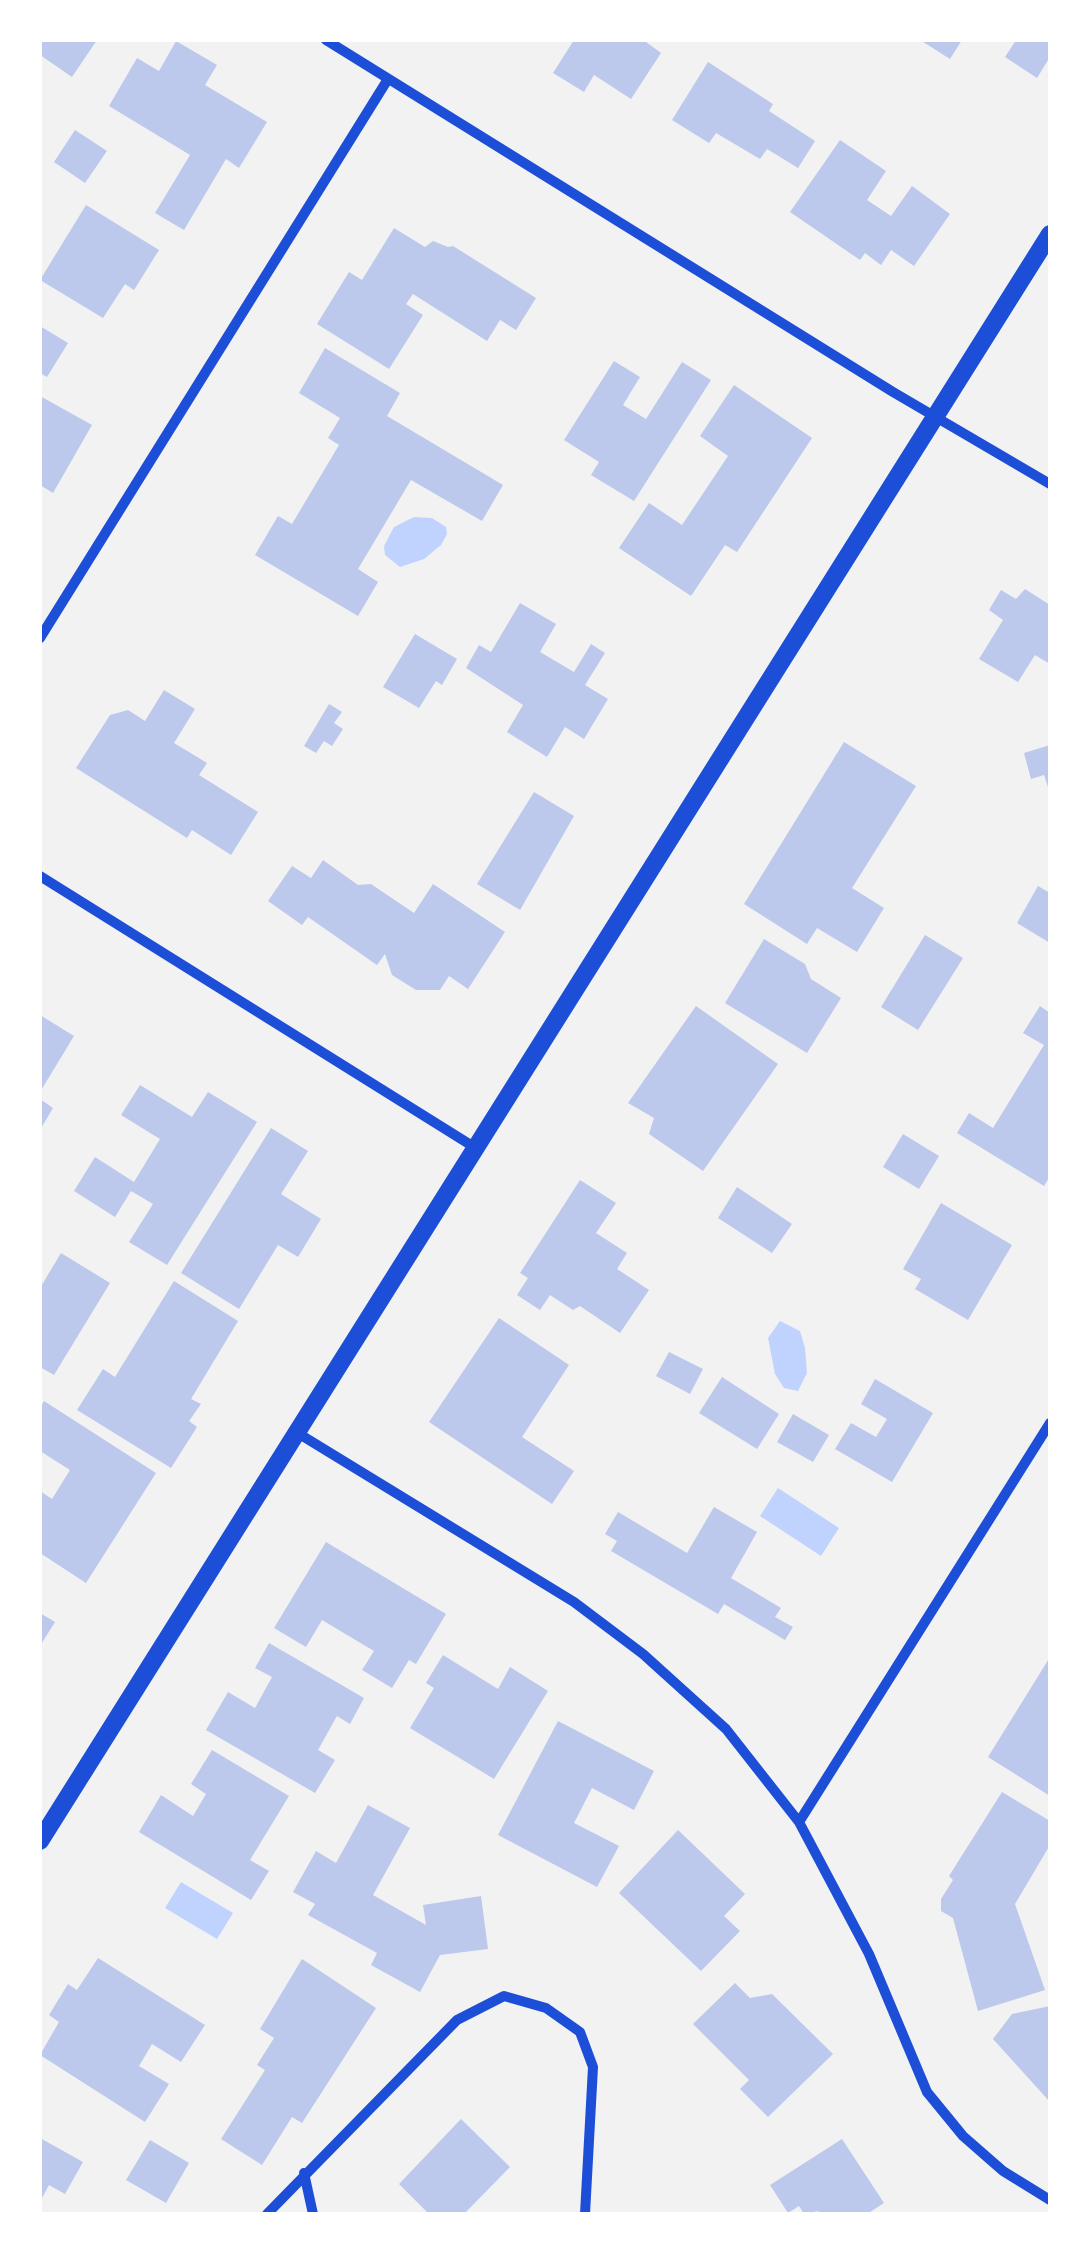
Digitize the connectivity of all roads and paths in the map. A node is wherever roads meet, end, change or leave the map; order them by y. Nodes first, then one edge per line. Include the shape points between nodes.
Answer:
1 (326, 40) edge
2 (388, 79) junction
3 (1050, 234) edge
4 (936, 416) junction
5 (1050, 484) edge
6 (40, 638) edge
7 (40, 876) edge
8 (474, 1147) junction
9 (1050, 1423) edge
10 (295, 1431) junction
11 (799, 1822) junction
12 (40, 1841) edge
13 (304, 2173) junction
14 (1050, 2200) edge
15 (267, 2214) edge
16 (314, 2214) edge
17 (585, 2214) edge

1 - 2 street
2 - 4 street
2 - 6 street
3 - 4 street
4 - 5 street
4 - 8 street
7 - 8 street
8 - 10 street
9 - 11 street
10 - 11 street via 574,1602 643,1654 726,1729
10 - 12 street
11 - 14 street via 869,1954 926,2092 1003,2171
13 - 15 street
13 - 16 street
13 - 17 street via 457,2020 504,1996 546,2008 580,2032 592,2066

